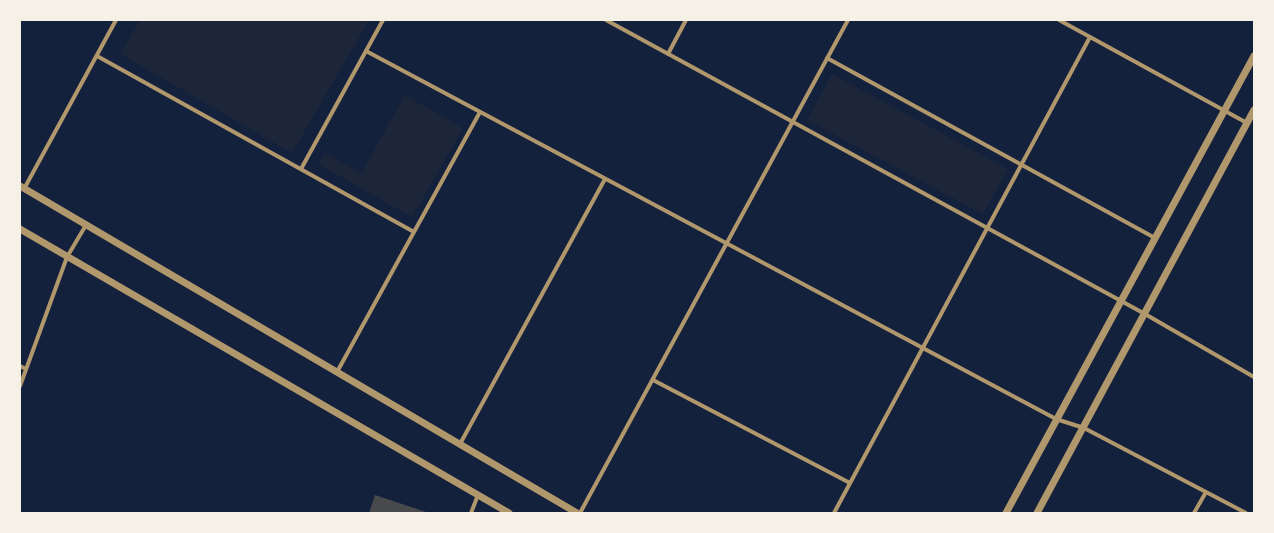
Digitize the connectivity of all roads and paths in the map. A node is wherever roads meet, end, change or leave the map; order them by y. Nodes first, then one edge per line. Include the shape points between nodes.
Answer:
1 (116, 20) edge
2 (383, 20) edge
3 (606, 20) edge
4 (686, 20) edge
5 (848, 20) edge
6 (1058, 20) edge
7 (1090, 37) junction
8 (366, 51) junction
9 (668, 54) junction
10 (97, 56) junction
11 (1254, 56) edge
12 (827, 58) junction
13 (1254, 110) edge
14 (1224, 111) junction
15 (480, 112) junction
16 (792, 122) junction
17 (1247, 123) junction
18 (1021, 164) junction
19 (301, 169) junction
20 (605, 179) junction
21 (22, 187) edge
22 (86, 225) junction
23 (987, 228) junction
24 (20, 229) edge
25 (414, 232) junction
26 (1155, 238) junction
27 (726, 244) junction
28 (67, 257) junction
29 (1121, 301) junction
30 (1145, 314) junction
31 (922, 348) junction
32 (20, 366) edge
33 (26, 369) junction
34 (337, 372) junction
35 (1254, 377) edge
36 (653, 380) junction
37 (20, 386) edge
38 (1056, 419) junction
39 (1084, 428) junction
40 (460, 444) junction
41 (850, 483) junction
42 (1206, 492) junction
43 (478, 494) junction
44 (471, 513) edge
45 (509, 513) edge
46 (577, 513) edge
47 (580, 513) edge
48 (834, 513) edge
49 (1006, 513) edge
50 (1038, 513) edge
51 (1194, 513) edge
52 (1246, 513) edge

1 - 10 street
2 - 8 street
3 - 9 street
4 - 9 street
5 - 12 street
6 - 7 street
7 - 14 street
7 - 18 street
8 - 15 street
8 - 19 street
9 - 16 street
10 - 19 street
10 - 21 street
11 - 14 street
12 - 16 street
12 - 18 street
13 - 17 street
14 - 17 street
14 - 26 street
15 - 20 street
15 - 25 street
16 - 23 street
16 - 27 street
17 - 30 street
18 - 23 street
18 - 26 street
19 - 25 street
20 - 27 street
20 - 40 street
21 - 22 street
22 - 28 street
22 - 34 street
23 - 29 street
23 - 31 street
24 - 28 street
25 - 34 street
26 - 29 street
27 - 31 street
27 - 36 street
28 - 33 street
28 - 43 street
29 - 30 street
29 - 38 street
30 - 35 street
30 - 39 street
31 - 38 street
31 - 41 street
32 - 33 street
33 - 37 street
34 - 40 street
36 - 41 street
36 - 47 street
38 - 39 street
38 - 49 street
39 - 42 street
39 - 50 street
40 - 46 street
41 - 48 street
42 - 51 street
42 - 52 street
43 - 44 street
43 - 45 street

